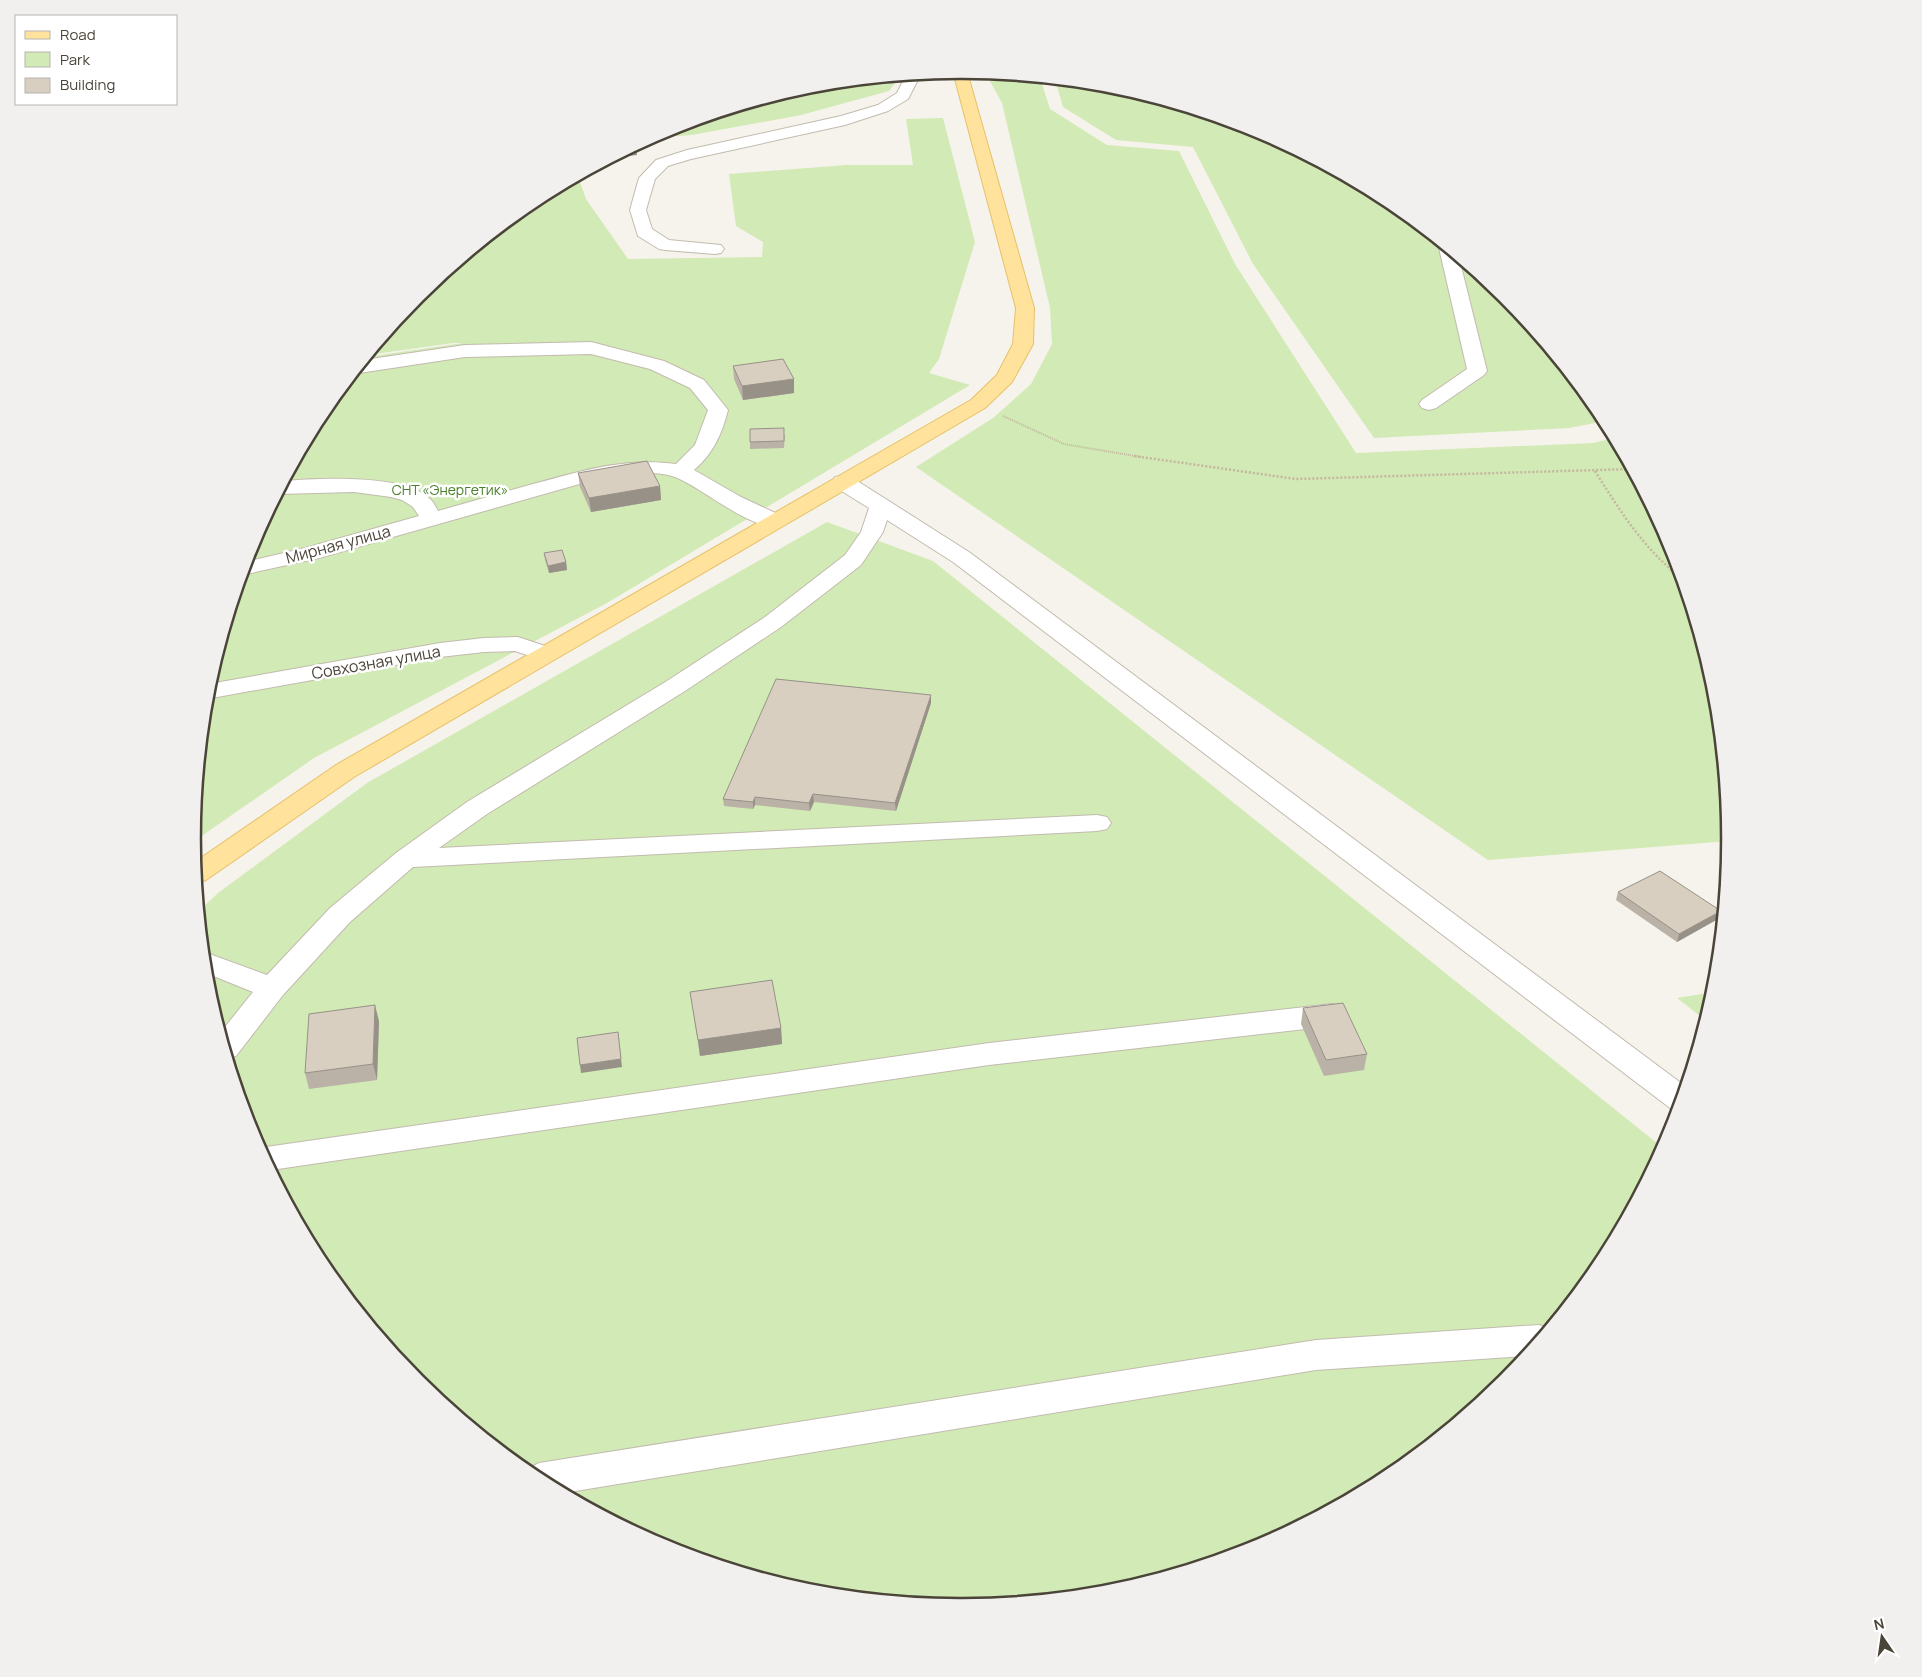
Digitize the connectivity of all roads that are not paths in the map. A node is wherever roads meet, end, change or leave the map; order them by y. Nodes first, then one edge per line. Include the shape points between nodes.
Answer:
1 (962, 79) edge
2 (911, 80) edge
3 (715, 249) dead end
4 (1450, 257) edge
5 (367, 366) edge
6 (1428, 404) dead end
7 (680, 471) junction
8 (843, 482) junction
9 (288, 487) edge
10 (881, 506) junction
11 (431, 518) junction
12 (774, 520) junction
13 (252, 567) edge
14 (545, 654) junction
15 (216, 690) edge
16 (1097, 823) dead end
17 (406, 859) junction
18 (202, 870) edge
19 (212, 965) edge
20 (272, 988) junction
21 (1332, 1014) edge
22 (229, 1042) edge
23 (1675, 1096) edge
24 (272, 1158) edge
25 (1531, 1341) edge
26 (552, 1478) edge

1 - 8 main road via 1025,308 1024,344 1005,378 978,404
2 - 3 street via 903,96 883,108 662,163 647,178 638,210 644,232 665,245
4 - 6 street via 1478,371
5 - 7 street via 464,351 591,348 657,365 697,384 718,410 712,436 699,457
7 - 11 street, Мирная улица via 651,467 615,470
7 - 12 street via 733,502
8 - 10 street
8 - 12 main road
9 - 11 street via 308,485 396,489 421,502
10 - 17 street via 872,532 853,560 773,622 676,686 477,808
10 - 23 street via 969,563
11 - 13 street, Мирная улица
12 - 14 main road
14 - 15 street, Совхозная улица via 518,644 484,644
14 - 18 main road via 345,770
16 - 17 street
17 - 20 street via 340,915
19 - 20 street
20 - 22 street
21 - 24 street via 989,1054
25 - 26 street via 1316,1355

